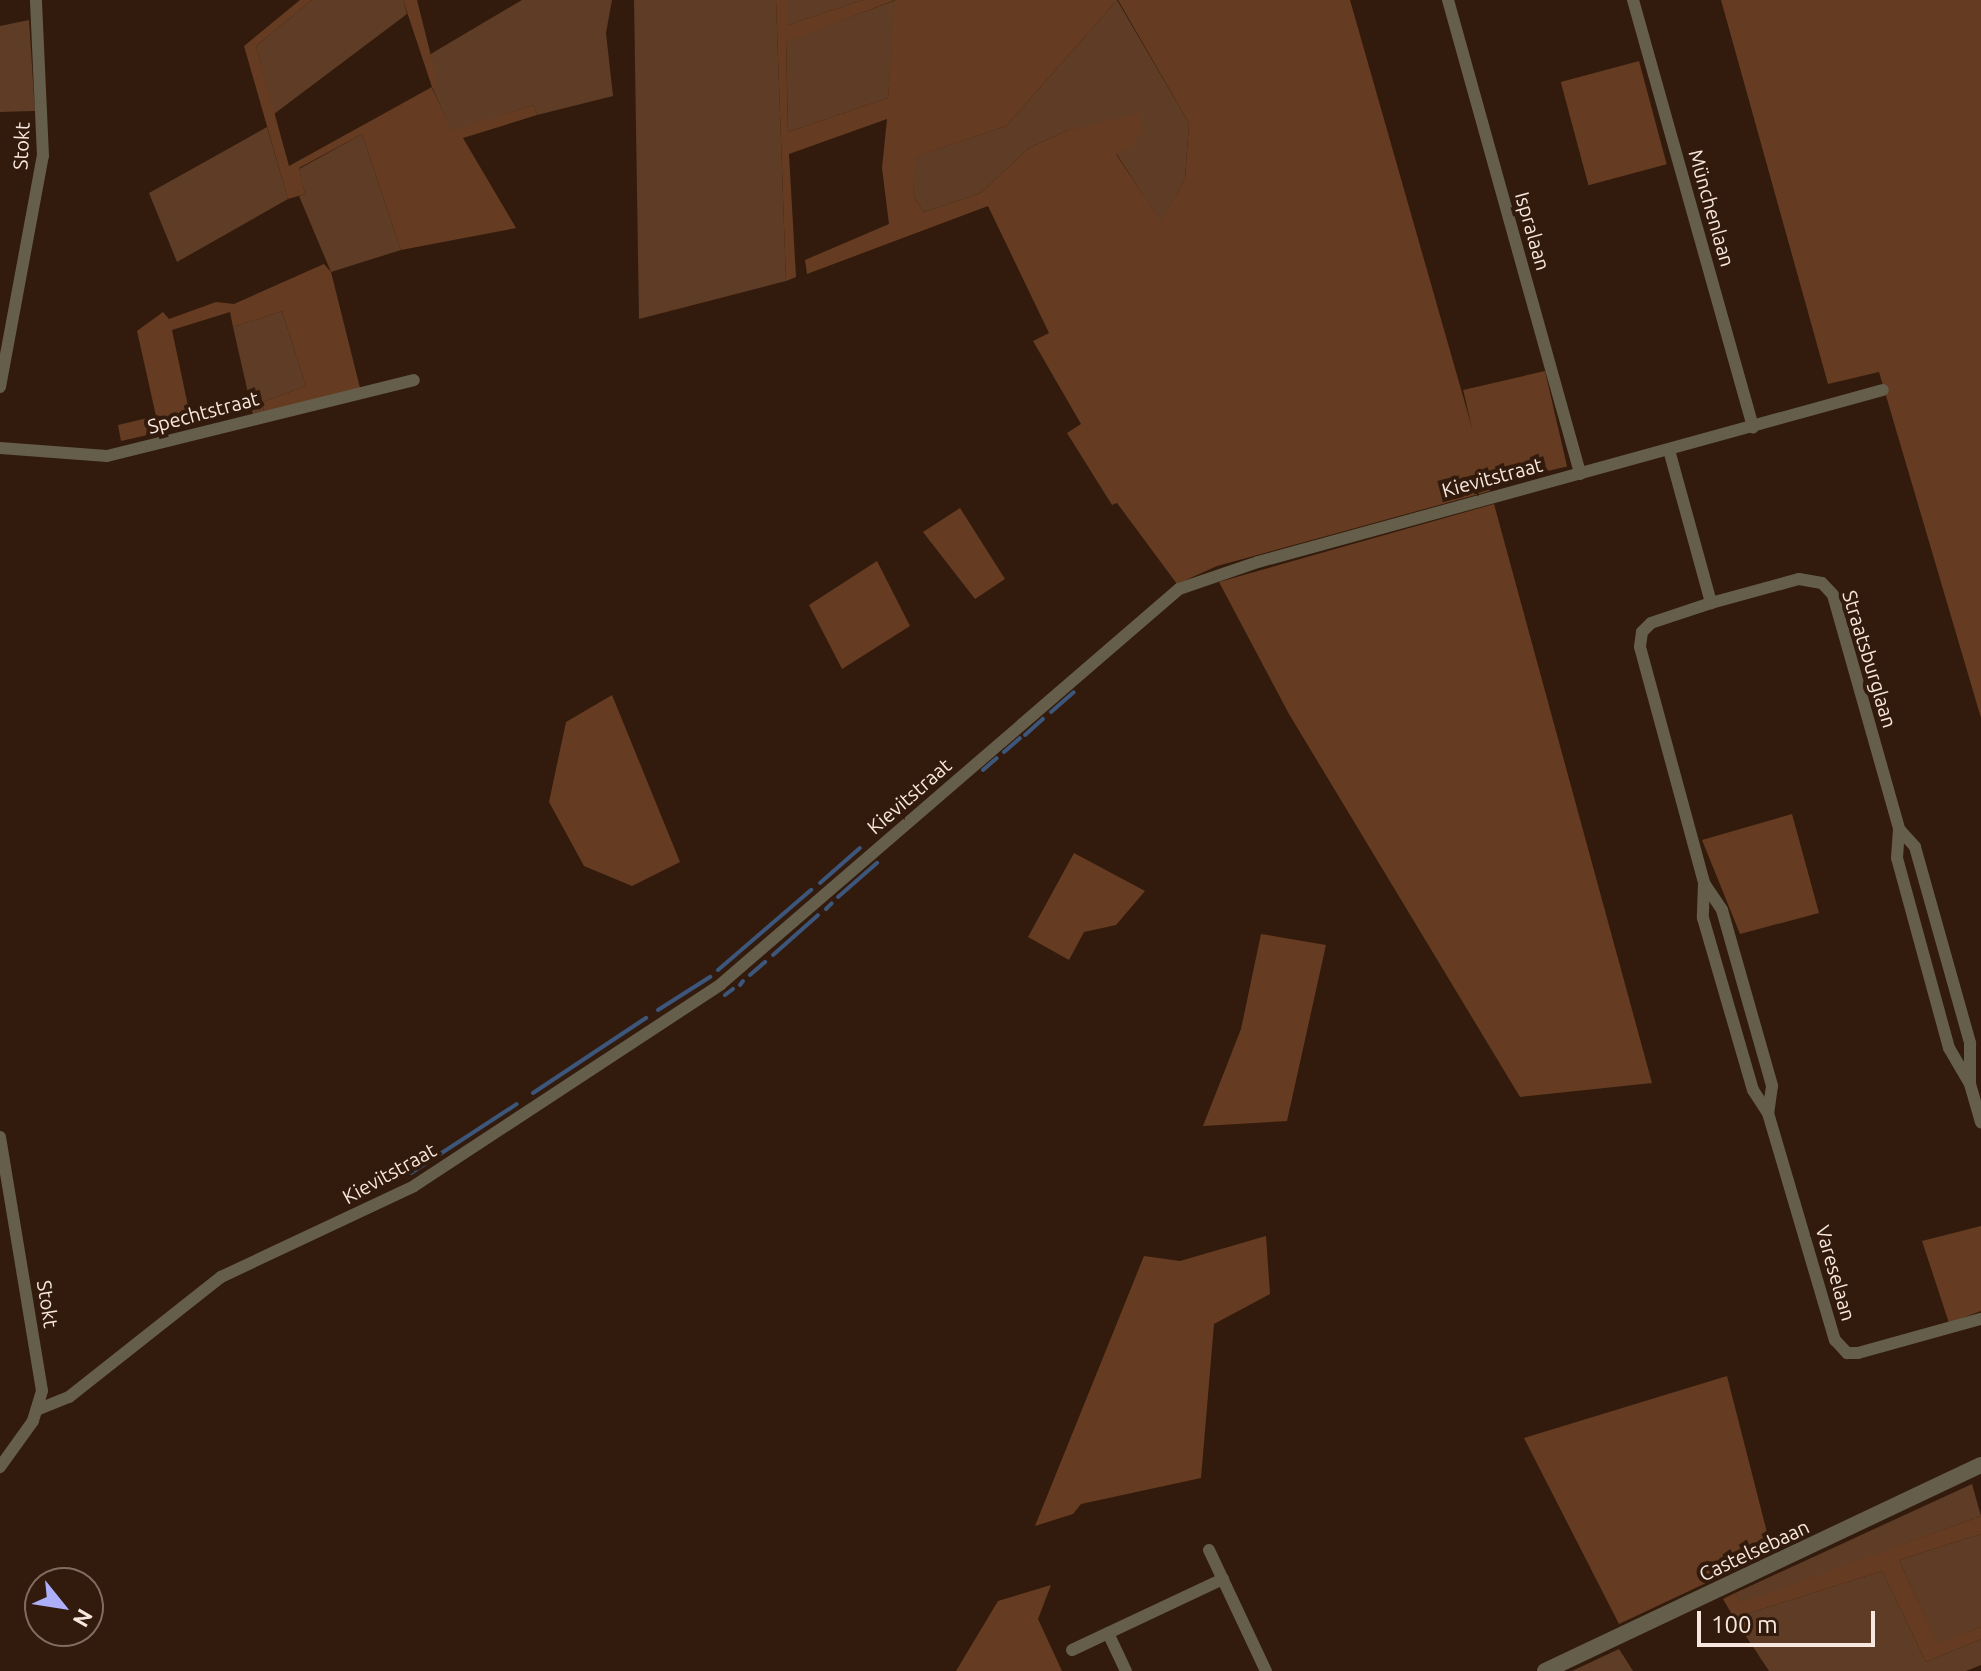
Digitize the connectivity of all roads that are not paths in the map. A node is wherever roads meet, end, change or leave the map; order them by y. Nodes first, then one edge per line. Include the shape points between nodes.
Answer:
1 (36, 0) edge
2 (1448, 0) edge
3 (1633, 0) edge
4 (414, 380) dead end
5 (0, 387) edge
6 (1883, 390) dead end
7 (1753, 427) junction
8 (0, 448) edge
9 (1669, 450) junction
10 (1580, 474) junction
11 (1711, 603) junction
12 (1899, 829) junction
13 (1704, 883) junction
14 (1970, 1084) junction
15 (1768, 1113) junction
16 (1981, 1122) edge
17 (0, 1137) edge
18 (1981, 1319) edge
19 (39, 1409) junction
20 (1981, 1465) edge
21 (0, 1467) edge
22 (1209, 1550) dead end
23 (1223, 1579) junction
24 (1108, 1633) junction
25 (1072, 1650) dead end
26 (1126, 1671) edge
27 (1266, 1671) edge
28 (1545, 1671) edge

1 - 5 street, Stokt via 43,156
2 - 10 street, Ispralaan
3 - 7 street, Münchenlaan
4 - 8 street, Spechtstraat via 107,456
6 - 7 street, Kievitstraat
7 - 9 street, Kievitstraat
9 - 10 street, Kievitstraat
9 - 11 street
10 - 19 street, Kievitstraat via 1179,589 721,984 414,1186 221,1277 69,1397
11 - 12 street, Straatsburglaan via 1799,579 1822,583 1833,595
11 - 13 street, Vareselaan via 1651,623 1642,632 1640,647
12 - 14 street, Straatsburglaan via 1897,858 1949,1048
12 - 14 street, Straatsburglaan via 1915,847 1970,1043
13 - 15 street, Vareselaan via 1703,918 1753,1090
13 - 15 street, Vareselaan via 1722,910 1772,1086
14 - 16 street, Straatsburglaan
15 - 18 street, Vareselaan via 1835,1340 1847,1353
17 - 19 street, Stokt via 42,1391
19 - 21 street
20 - 28 street, Castelsebaan
22 - 23 street
23 - 24 street
23 - 27 street
24 - 25 street
24 - 26 street

